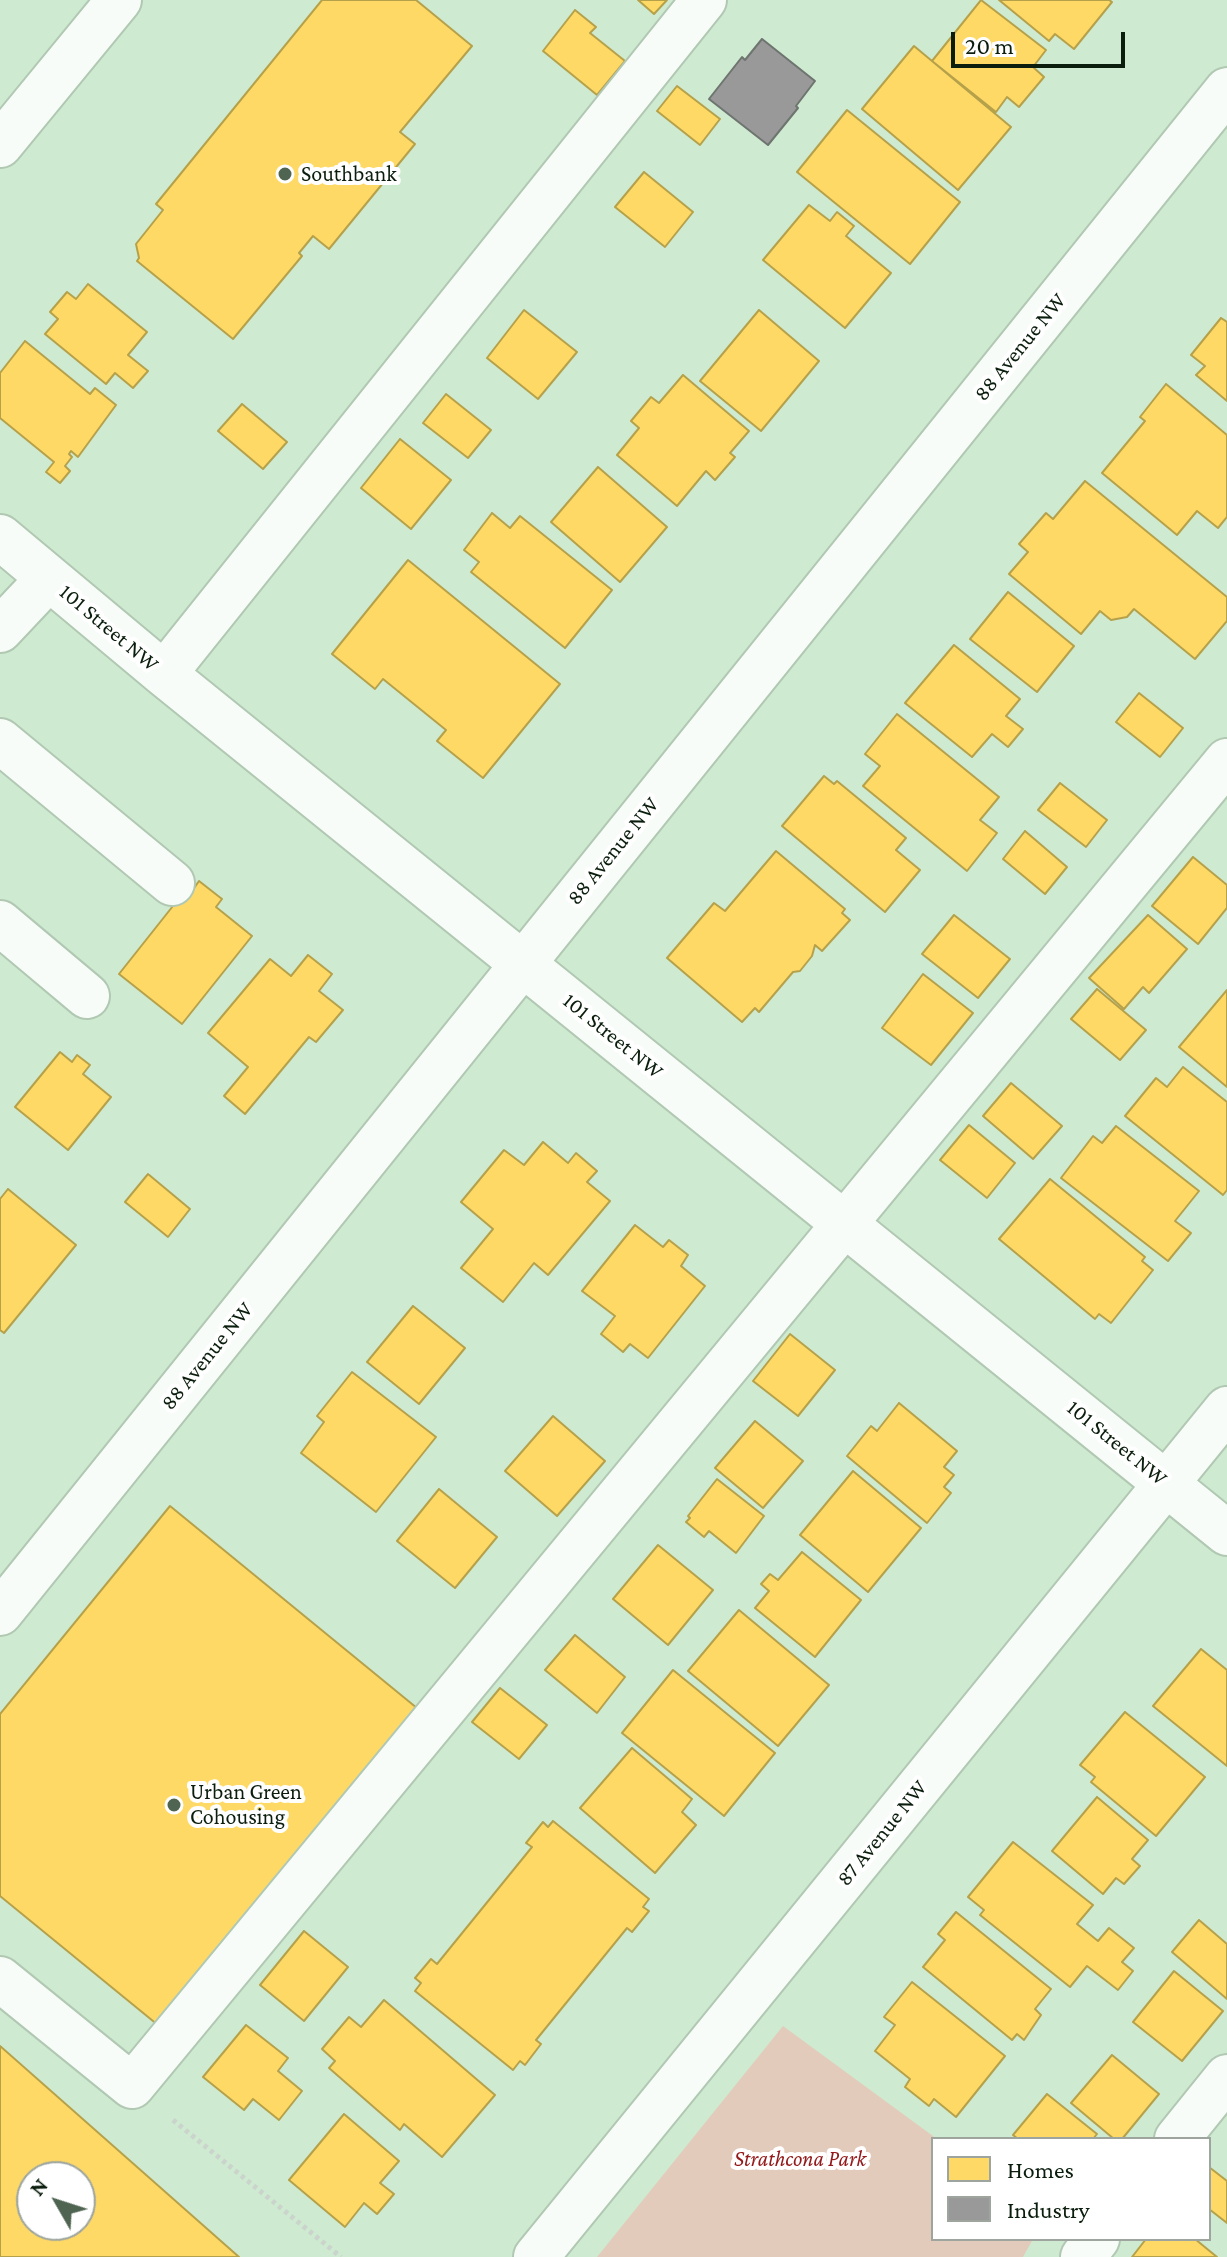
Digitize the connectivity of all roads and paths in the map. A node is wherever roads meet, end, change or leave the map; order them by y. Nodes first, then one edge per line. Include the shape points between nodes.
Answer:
1 (119, 0) edge
2 (704, 0) edge
3 (1227, 90) edge
4 (0, 145) edge
5 (0, 537) edge
6 (49, 578) junction
7 (0, 630) edge
8 (164, 674) junction
9 (0, 741) edge
10 (1227, 761) edge
11 (172, 883) dead end
12 (0, 923) edge
13 (523, 963) junction
14 (87, 996) dead end
15 (846, 1224) junction
16 (1227, 1409) edge
17 (1166, 1484) junction
18 (1227, 1533) edge
19 (0, 1613) edge
20 (0, 1979) edge
21 (1227, 2077) edge
22 (132, 2086) junction
23 (1179, 2137) edge
24 (1095, 2241) edge
25 (341, 2257) edge
26 (536, 2257) edge
27 (1083, 2257) edge

1 - 4 street
2 - 8 street
3 - 13 street, 88 Avenue NW
5 - 6 street, 101 Street NW
6 - 7 street
6 - 8 street, 101 Street NW
8 - 13 street, 101 Street NW
9 - 11 street
10 - 15 street
12 - 14 street
13 - 15 street, 101 Street NW
13 - 19 street, 88 Avenue NW
15 - 17 street, 101 Street NW
15 - 22 street
16 - 17 street, 87 Avenue NW
17 - 18 street, 101 Street NW
17 - 26 street, 87 Avenue NW
20 - 22 street
21 - 23 street
22 - 25 path
24 - 27 street

